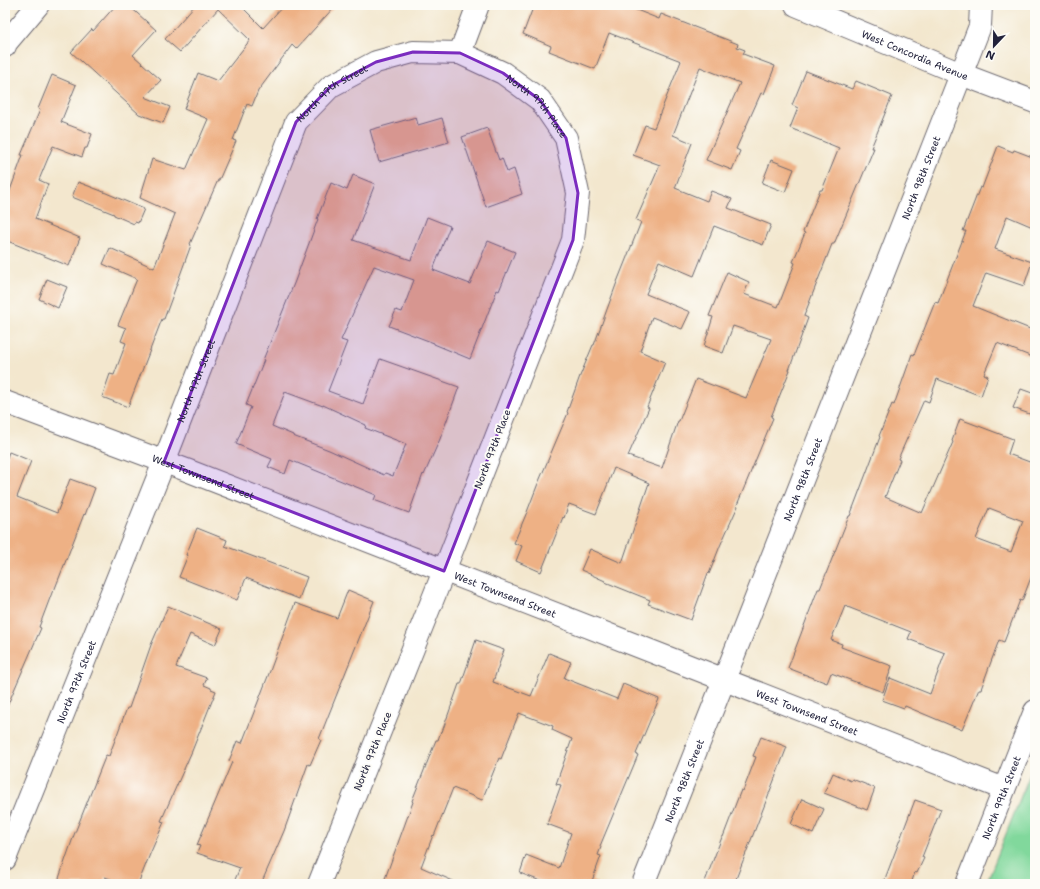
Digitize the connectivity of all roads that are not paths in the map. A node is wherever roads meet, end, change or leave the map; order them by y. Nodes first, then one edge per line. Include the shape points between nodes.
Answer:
1 (38, 5) edge
2 (478, 5) edge
3 (796, 5) edge
4 (981, 5) edge
5 (5, 46) edge
6 (460, 53) junction
7 (961, 74) junction
8 (1035, 102) edge
9 (5, 402) edge
10 (164, 462) junction
11 (444, 571) junction
12 (724, 680) junction
13 (1035, 711) edge
14 (1004, 789) junction
15 (5, 859) edge
16 (319, 884) edge
17 (643, 884) edge
18 (966, 884) edge

1 - 5 street
2 - 6 street
3 - 7 street, West Concordia Avenue
4 - 7 street, North 98th Street via 980,26
6 - 10 street, North 97th Street via 413,52 376,62 331,86 296,122
6 - 11 street, North 97th Place via 503,73 540,100 566,138 578,193 573,240
7 - 8 street, West Concordia Avenue
7 - 12 street, North 98th Street
9 - 10 street, West Townsend Street
10 - 11 street, West Townsend Street
10 - 15 street, North 97th Street
11 - 12 street, West Townsend Street
11 - 16 street, North 97th Place
12 - 14 street, West Townsend Street
12 - 17 street, North 98th Street
13 - 14 street, North 99th Street
14 - 18 street, North 99th Street

